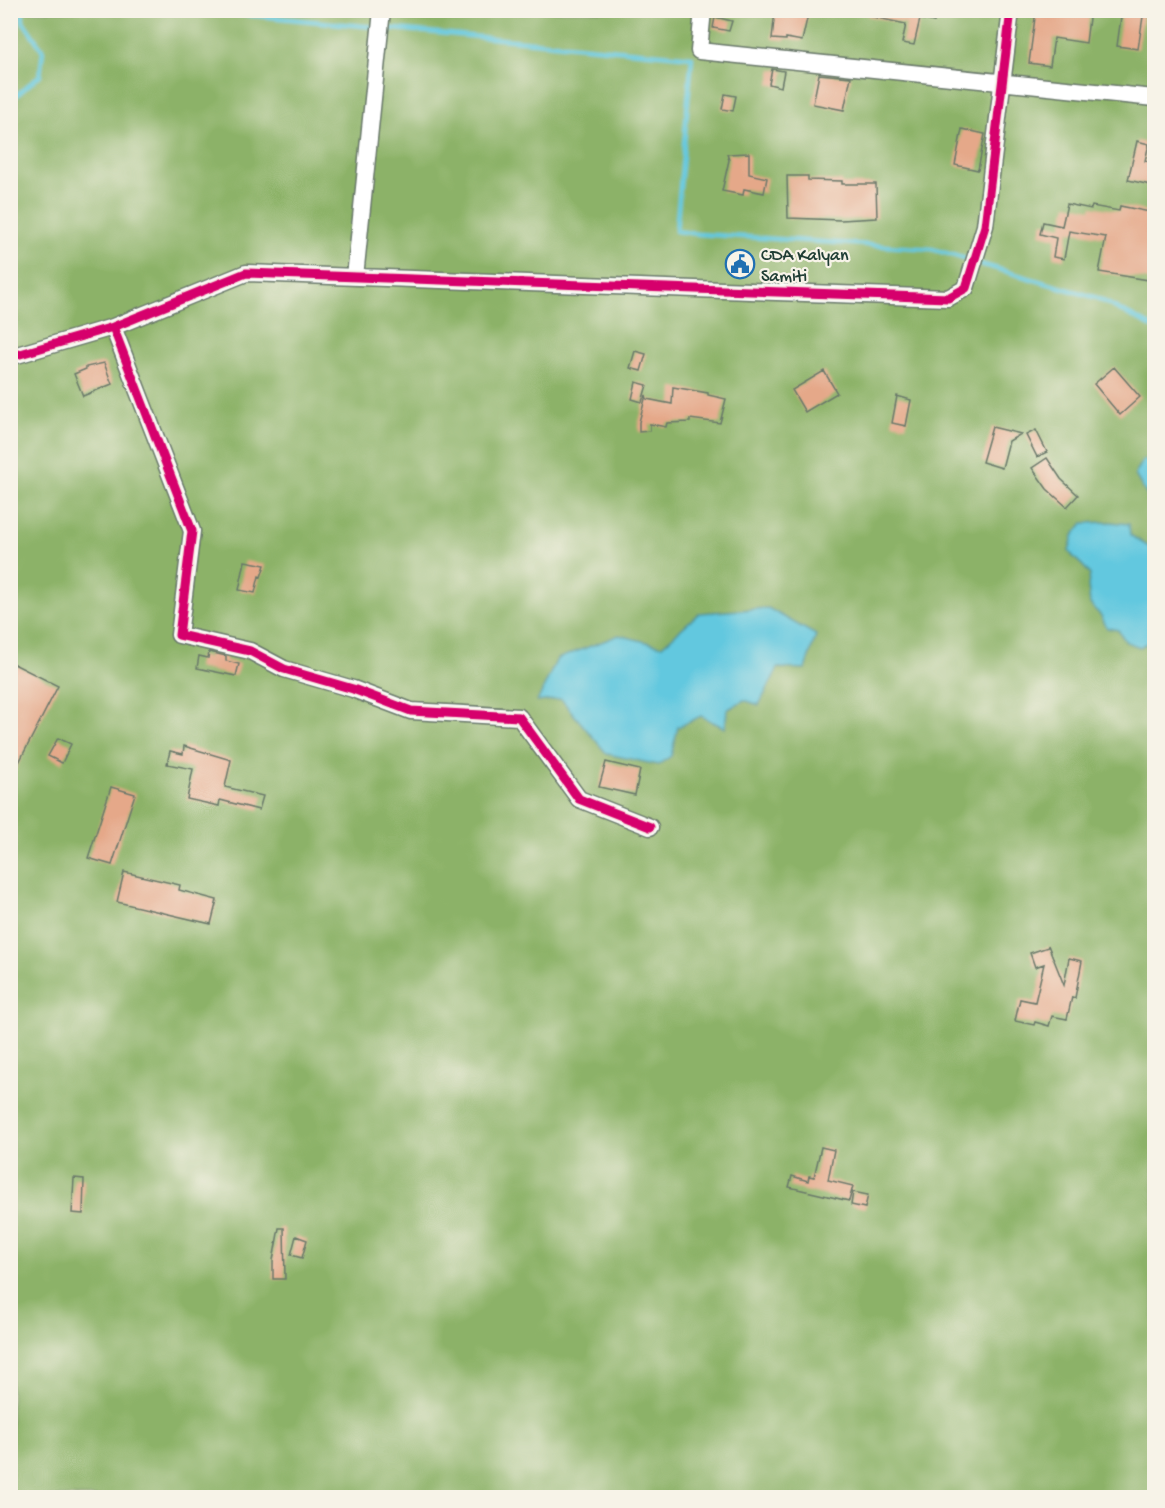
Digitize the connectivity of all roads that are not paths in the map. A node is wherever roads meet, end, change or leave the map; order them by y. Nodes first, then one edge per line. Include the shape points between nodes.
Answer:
1 (382, 10) edge
2 (702, 10) edge
3 (1011, 10) edge
4 (1004, 81) junction
5 (1155, 98) edge
6 (355, 277) junction
7 (113, 327) junction
8 (10, 357) edge
9 (650, 827) dead end

1 - 6 street
2 - 4 street via 699,51
3 - 4 street
4 - 5 street
4 - 6 street via 985,226 966,288 948,298
6 - 7 street via 246,273
7 - 8 street
7 - 9 street via 192,531 180,635 250,651 284,669 411,711 519,717 579,799

